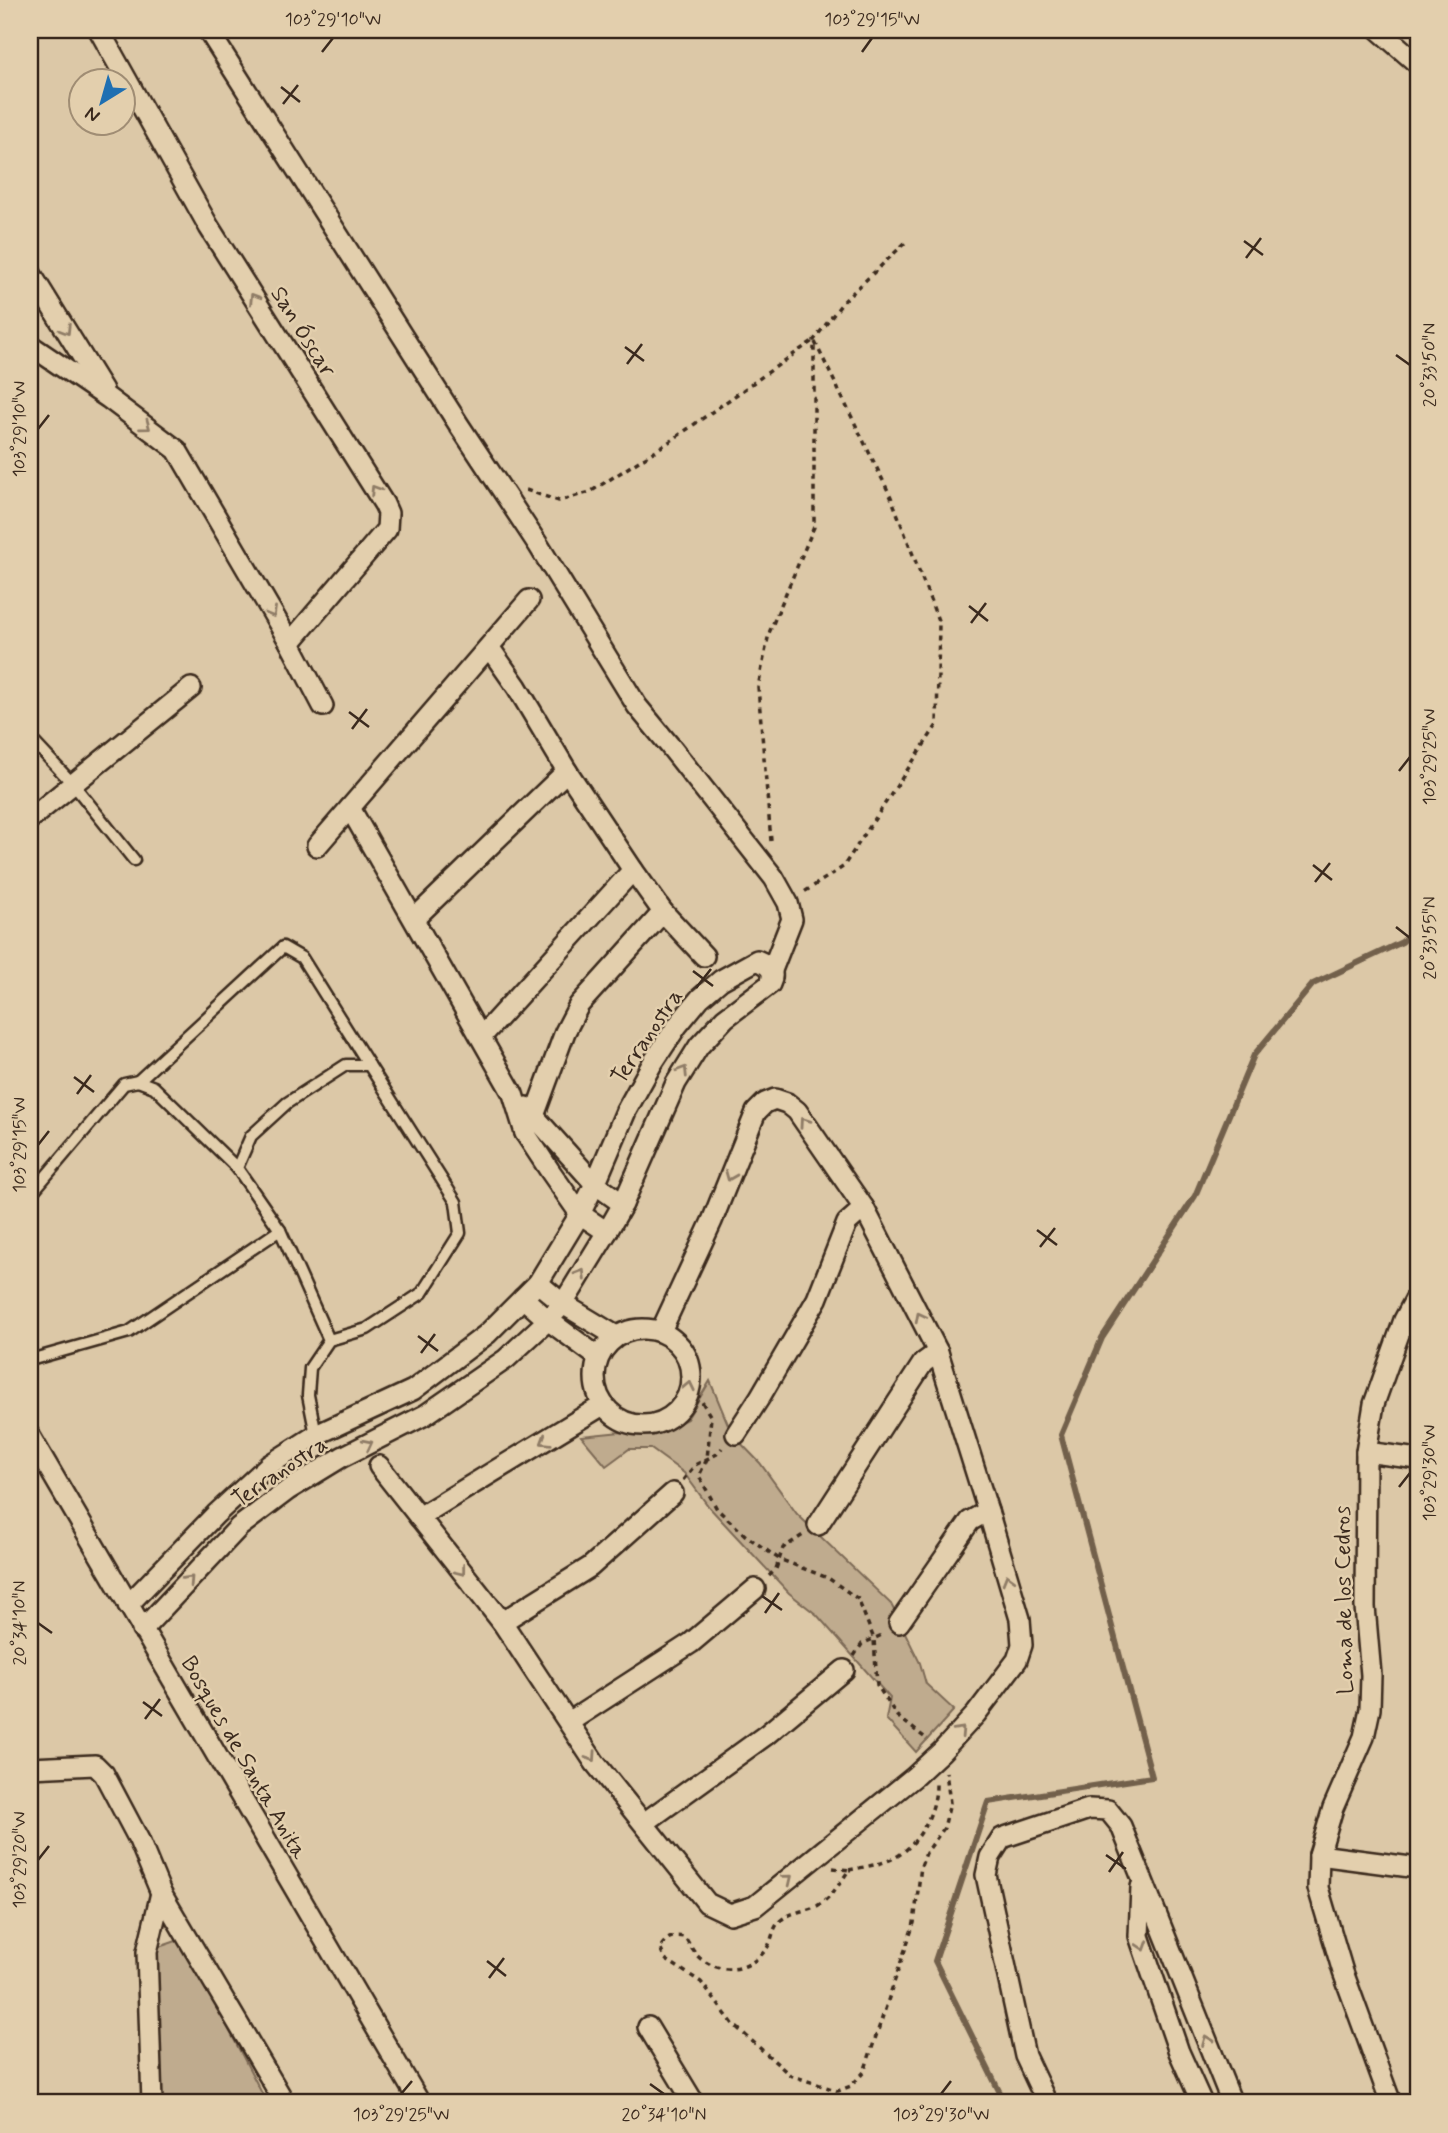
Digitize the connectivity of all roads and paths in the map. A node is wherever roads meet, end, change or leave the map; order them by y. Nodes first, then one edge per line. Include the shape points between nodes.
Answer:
1 (99, 30) edge
2 (208, 30) edge
3 (1379, 30) edge
4 (1418, 64) edge
5 (907, 241) dead end
6 (30, 272) edge
7 (814, 340) junction
8 (30, 345) edge
9 (108, 398) junction
10 (495, 479) junction
11 (529, 600) dead end
12 (290, 643) junction
13 (489, 647) junction
14 (191, 688) dead end
15 (323, 706) dead end
16 (30, 738) edge
17 (567, 771) junction
18 (73, 784) junction
19 (350, 808) junction
20 (30, 820) edge
21 (317, 846) dead end
22 (134, 860) dead end
23 (633, 870) junction
24 (774, 878) junction
25 (788, 903) junction
26 (663, 912) junction
27 (414, 919) junction
28 (705, 956) dead end
29 (772, 970) junction
30 (481, 1037) junction
31 (369, 1065) junction
32 (138, 1082) junction
33 (530, 1124) junction
34 (237, 1168) junction
35 (595, 1184) junction
36 (30, 1195) edge
37 (623, 1204) junction
38 (864, 1208) junction
39 (580, 1214) junction
40 (280, 1230) junction
41 (607, 1232) junction
42 (538, 1283) junction
43 (1418, 1294) edge
44 (523, 1298) junction
45 (563, 1304) junction
46 (548, 1320) junction
47 (661, 1331) junction
48 (616, 1336) junction
49 (329, 1340) junction
50 (937, 1352) junction
51 (598, 1357) junction
52 (30, 1360) edge
53 (691, 1385) junction
54 (603, 1405) junction
55 (736, 1434) joint
56 (30, 1436) edge
57 (316, 1436) junction
58 (1366, 1452) junction
59 (1418, 1458) edge
60 (707, 1459) junction
61 (379, 1466) dead end
62 (673, 1493) joint
63 (988, 1511) junction
64 (419, 1517) junction
65 (818, 1525) joint
66 (779, 1559) junction
67 (755, 1589) joint
68 (128, 1605) junction
69 (502, 1622) junction
70 (899, 1623) joint
71 (142, 1630) junction
72 (874, 1639) junction
73 (844, 1670) joint
74 (569, 1722) junction
75 (942, 1751) junction
76 (30, 1768) edge
77 (644, 1823) junction
78 (1319, 1855) junction
79 (807, 1864) junction
80 (1418, 1868) edge
81 (849, 1870) junction
82 (1142, 1878) junction
83 (162, 1893) junction
84 (648, 2027) dead end
85 (152, 2103) edge
86 (285, 2103) edge
87 (420, 2103) edge
88 (694, 2103) edge
89 (1046, 2103) edge
90 (1202, 2103) edge
91 (1232, 2103) edge
92 (1391, 2103) edge

12 -> 1 street, San Óscar via 383,536 388,513 209,228
2 - 10 street
3 - 4 street
5 - 7 path via 843,302
6 -> 9 street
7 - 10 path via 590,492 559,501
7 - 24 path via 814,527 769,633 758,687
7 - 25 path via 891,497 939,623 937,725 843,867
8 - 9 street
9 -> 12 street via 177,450
10 - 24 street via 637,706
11 - 13 street
12 - 15 street
13 - 17 street
13 - 19 street
14 - 18 street
16 - 18 lane
17 - 23 street
17 - 27 street
18 - 20 street
18 - 22 lane
19 - 21 street
19 - 27 street
23 - 26 street
23 - 30 street
24 - 25 street
25 - 29 street via 792,919
26 - 28 street
26 - 33 street via 579,1004
27 - 30 street
29 - 35 street, Terranostra via 757,960 700,998 677,1026 626,1111
37 -> 29 street, Terranostra via 676,1083 699,1046 725,1018 770,984
30 - 33 street
31 - 32 lane via 302,958 283,947
31 - 34 lane via 346,1065 287,1102 251,1136
31 - 49 lane via 456,1202 460,1233 422,1293 367,1329
32 - 34 lane via 154,1087
32 - 36 lane via 124,1084
33 - 35 street
33 - 39 street
34 - 40 lane
35 - 37 street
35 - 39 street, Terranostra
37 - 41 street, Terranostra
38 -> 47 street via 796,1111 775,1099 765,1103 757,1112
50 -> 38 street
38 - 55 street via 847,1223 817,1299
39 - 41 street
39 - 42 street, Terranostra
40 - 49 lane
40 - 52 lane via 129,1332
45 -> 41 street, Terranostra
42 - 44 street, Terranostra
42 - 45 street
43 - 58 street, Loma de los Cedros via 1374,1404
44 - 46 street
44 - 57 street, Terranostra via 486,1334 413,1390
45 - 46 street, Terranostra
45 - 48 street
46 - 51 street
71 -> 46 street, Terranostra via 239,1527 342,1457 425,1415 506,1359
47 - 48 street via 638,1328
47 - 53 street via 682,1347 692,1371
48 - 51 street
49 - 57 lane via 310,1368 308,1395
50 - 63 street
50 - 65 street via 923,1363
51 - 54 street via 594,1373
54 -> 53 street via 635,1425 654,1424 672,1416 685,1402
53 - 60 path via 711,1416
54 -> 64 street
55 - 60 path
56 - 68 street, Bosques de Santa Anita
57 - 68 street, Terranostra via 269,1465
58 - 59 street
58 - 78 street, Loma de los Cedros via 1370,1709 1364,1737 1333,1808
60 - 62 path via 695,1465
60 - 66 path via 699,1476 716,1508
61 - 64 street
62 - 69 street via 590,1567
63 - 70 street via 970,1521
75 -> 63 street via 976,1714 1017,1660 1022,1646 1020,1619
64 -> 69 street
65 - 66 path via 783,1548
66 - 67 path via 776,1569
66 - 72 path via 828,1578 858,1599
67 - 74 street via 691,1643
68 - 71 street, Bosques de Santa Anita
69 - 74 street
70 - 72 path
71 - 87 street, Bosques de Santa Anita
72 - 73 path via 862,1644
72 - 75 path via 877,1685 897,1716
73 - 77 street via 766,1735
74 -> 77 street via 595,1763
75 - 79 street
75 - 81 path via 927,1824 914,1841 893,1858
75 - 81 path via 950,1802 944,1829 921,1866 914,1923 864,2072 851,2086 838,2091 790,2075 733,2024 701,1982 665,1959 660,1948 665,1939 685,1937 701,1959 715,1966 747,1967 770,1944 781,1920 817,1906
76 - 83 street via 95,1765 139,1840
77 -> 79 street via 707,1903 730,1914 755,1906
78 - 80 street
78 - 92 street, Loma de los Cedros via 1318,1888
79 - 81 path
82 - 89 street via 1121,1826 1108,1810 1089,1809 1002,1838 990,1857 986,1875 1025,2056
82 -> 90 street via 1139,1936 1179,2052
91 -> 82 street
83 - 85 street via 147,1952
83 - 86 street
84 - 88 street

